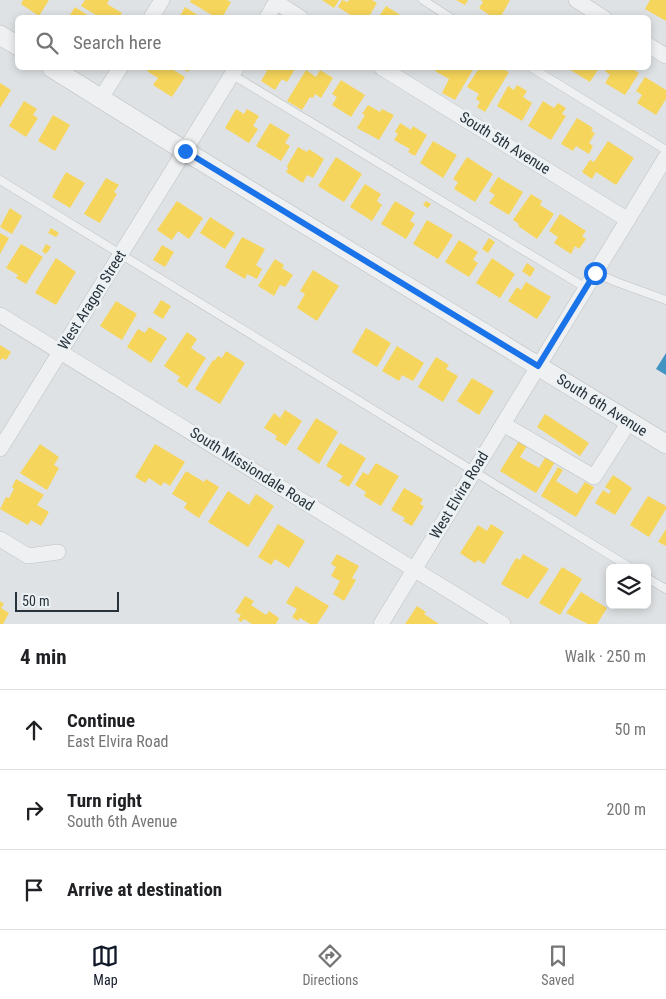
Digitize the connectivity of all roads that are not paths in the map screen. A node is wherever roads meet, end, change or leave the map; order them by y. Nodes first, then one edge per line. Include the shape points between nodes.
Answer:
1 (162, 0) edge
2 (423, 0) edge
3 (576, 0) edge
4 (277, 1) edge
5 (153, 15) edge
6 (268, 15) edge
7 (297, 15) edge
8 (446, 15) edge
9 (599, 15) edge
10 (0, 35) edge
11 (15, 44) edge
12 (651, 47) edge
13 (666, 56) edge
14 (55, 70) edge
15 (119, 70) edge
16 (385, 70) edge
17 (535, 70) edge
18 (234, 71) edge
19 (101, 98) junction
20 (666, 150) edge
21 (185, 151) junction
22 (666, 157) edge
23 (0, 180) edge
24 (628, 220) junction
25 (120, 254) junction
26 (595, 273) junction
27 (586, 288) junction
28 (666, 300) edge
29 (0, 314) edge
30 (60, 352) junction
31 (538, 366) junction
32 (629, 422) junction
33 (503, 424) junction
34 (666, 444) edge
35 (0, 449) edge
36 (474, 471) junction
37 (0, 540) edge
38 (58, 552) dead end
39 (625, 564) edge
40 (414, 569) junction
41 (651, 580) edge
42 (666, 589) edge
43 (380, 624) edge
44 (503, 624) edge

1 - 5 street
2 - 8 lane
3 - 9 street
4 - 6 street
4 - 7 street
10 - 11 street
12 - 13 street
14 - 19 street, South 6th Avenue
15 - 19 street
16 - 24 street, South 5th Avenue
17 - 20 lane
18 - 21 street, West Aragon Street
18 - 27 lane
19 - 21 street, South 6th Avenue
21 - 25 street, West Aragon Street
21 - 31 street, South 6th Avenue
22 - 24 street, West Elvira Road
23 - 25 lane
24 - 26 street, West Elvira Road
25 - 30 street, West Aragon Street
25 - 36 lane
26 - 27 street, West Elvira Road
26 - 28 lane
27 - 31 street, West Elvira Road
29 - 30 street, South Missiondale Road
30 - 35 street, West Aragon Street
30 - 40 street, South Missiondale Road
31 - 32 street, South 6th Avenue
31 - 33 street, West Elvira Road
32 - 33 street via 594,478
32 - 34 street, South 6th Avenue
33 - 36 street, West Elvira Road
36 - 39 lane
36 - 40 street, West Elvira Road
37 - 38 street via 28,556
40 - 43 street, West Elvira Road
40 - 44 street, South Missiondale Road
41 - 42 lane

